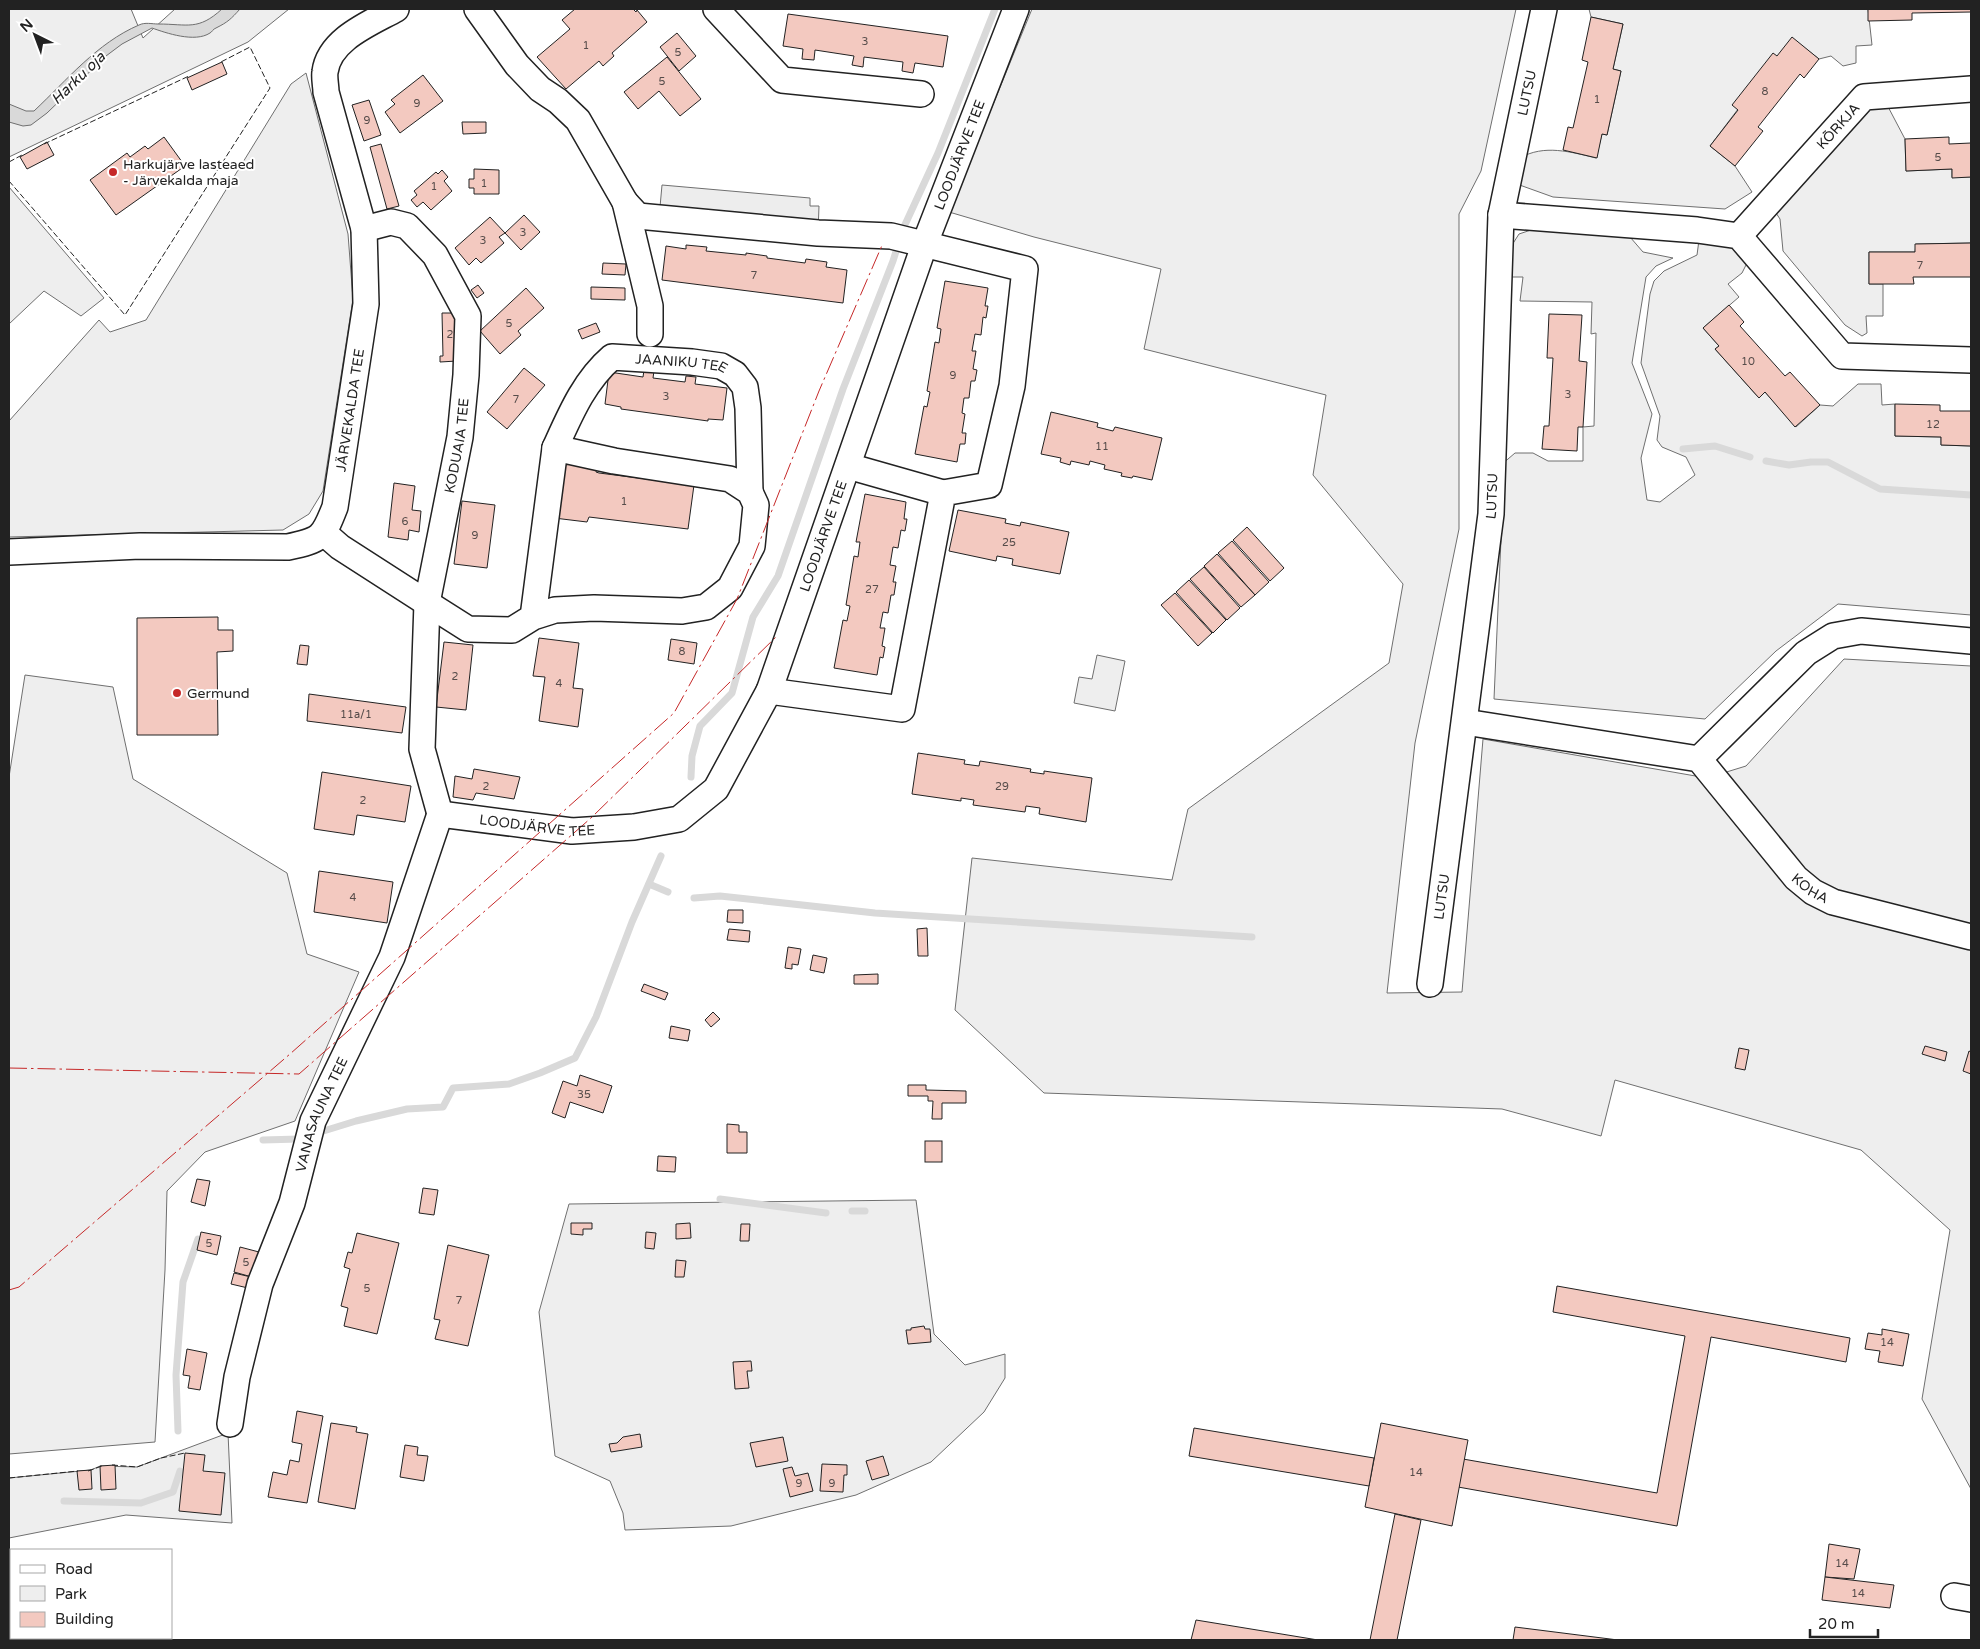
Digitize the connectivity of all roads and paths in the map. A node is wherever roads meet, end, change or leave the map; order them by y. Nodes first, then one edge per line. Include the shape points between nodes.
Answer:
1 (396, 9) edge
2 (477, 9) edge
3 (716, 9) edge
4 (1016, 9) edge
5 (1544, 9) edge
6 (1971, 89) edge
7 (921, 94) dead end
8 (625, 202) junction
9 (1501, 215) junction
10 (364, 229) junction
11 (1739, 236) junction
12 (910, 240) junction
13 (650, 334) dead end
14 (1971, 360) edge
15 (555, 448) junction
16 (848, 466) junction
17 (750, 492) junction
18 (944, 493) junction
19 (324, 533) junction
20 (9, 552) edge
21 (427, 603) junction
22 (533, 617) junction
23 (1971, 641) edge
24 (769, 691) junction
25 (1465, 722) junction
26 (1700, 759) junction
27 (440, 814) junction
28 (1971, 937) edge
29 (1430, 984) dead end
30 (230, 1424) dead end

1 - 10 street, JÄRVEKALDA TEE via 350,34 334,49 325,71 326,92
2 - 8 street via 517,65 578,120
3 - 7 street via 782,80
4 - 12 street, LOODJÄRVE TEE
5 - 9 street, LUTSU
6 - 11 street, KÕRKJA via 1864,97
8 - 12 street via 638,216
8 - 13 street via 650,306
9 - 11 street
9 - 25 street, LUTSU via 1491,514
10 - 19 street, JÄRVEKALDA TEE via 366,304 335,506
10 - 21 street, KODUAIA TEE via 391,222 407,226 435,255 468,316 460,437
11 - 14 street via 1842,356
12 - 16 street, LOODJÄRVE TEE
12 - 18 street via 1025,268 1012,386 989,485
15 - 17 street via 614,461 730,479
15 - 17 street, JAANIKU TEE via 577,400 600,367 612,357 721,366 736,374 745,387
15 - 22 street, JAANIKU TEE
16 - 18 street
16 - 24 street, LOODJÄRVE TEE
17 - 22 street, JAANIKU TEE via 756,505 752,546 730,588 706,607 682,611 555,610
18 - 24 street via 902,709
19 - 20 street via 308,542 288,547 140,546
19 - 21 street via 340,547
21 - 22 street, JAANIKU TEE via 468,629 512,630
21 - 27 street via 422,749
23 - 26 street via 1861,631 1833,636 1806,653
24 - 27 street, LOODJÄRVE TEE via 716,790 679,819 634,827 572,831
25 - 26 street
25 - 29 street, LUTSU
26 - 28 street, KOHA via 1796,878 1813,892 1833,902
27 - 30 street, VANASAUNA TEE via 392,957 313,1121 292,1203 260,1284 237,1377

